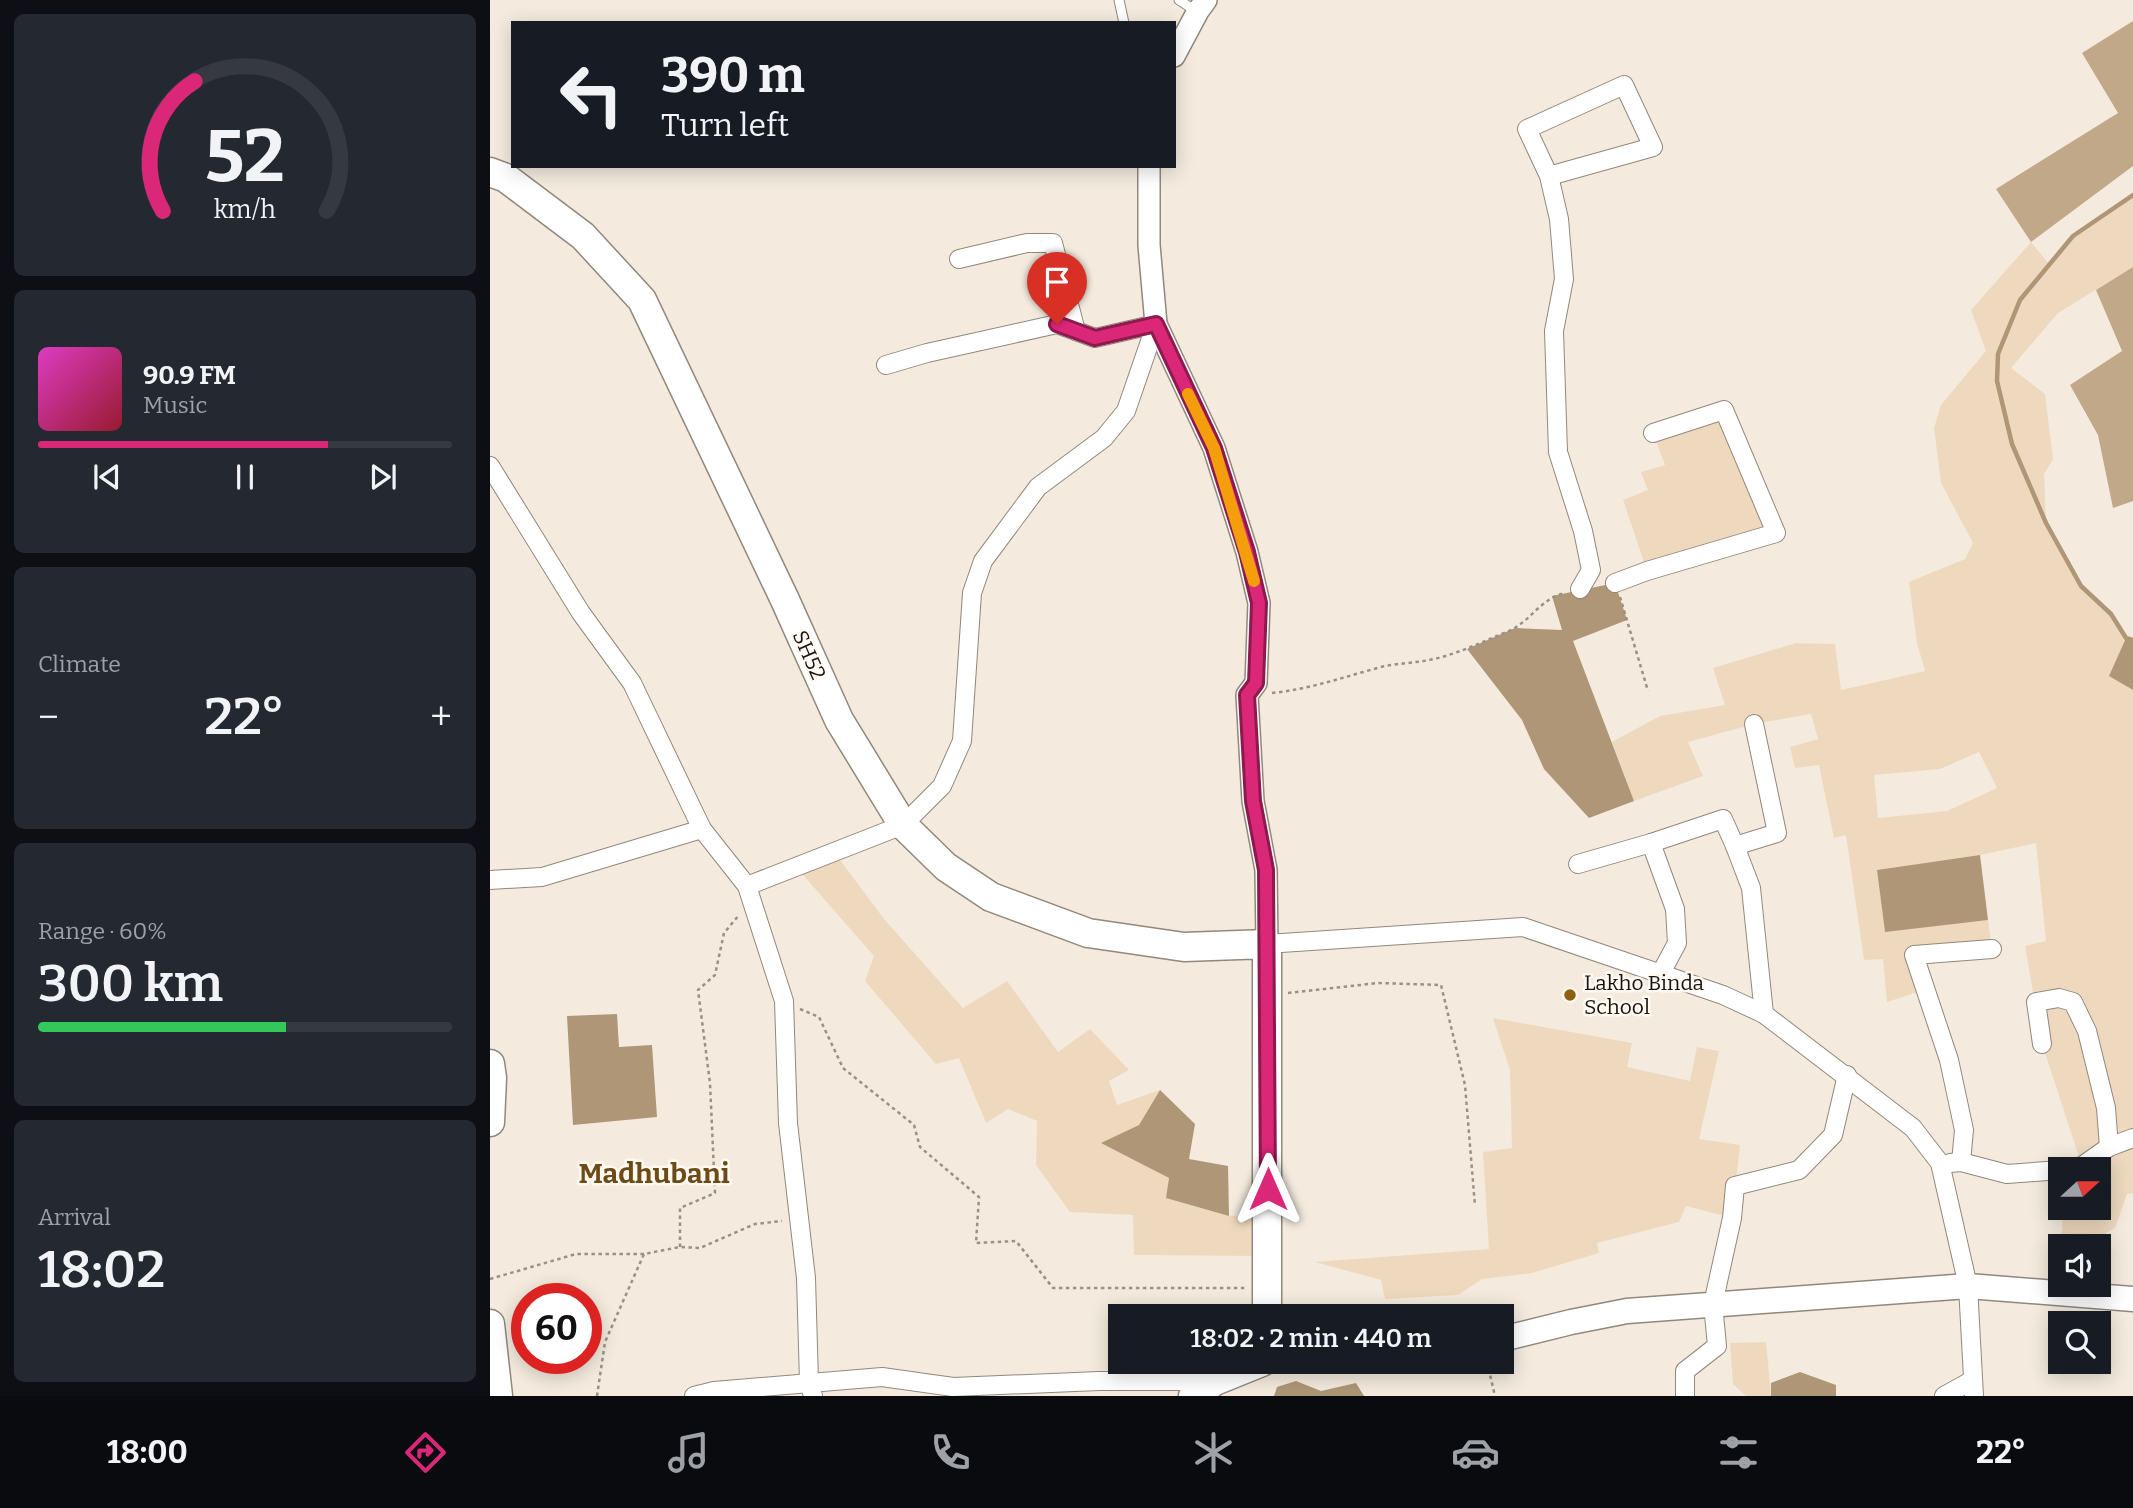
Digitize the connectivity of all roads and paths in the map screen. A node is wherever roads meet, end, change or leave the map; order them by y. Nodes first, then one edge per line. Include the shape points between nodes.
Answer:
1 (1119, 0) edge
2 (1179, 0) edge
3 (1202, 6) edge
4 (1124, 21) edge
5 (1176, 52) edge
6 (1149, 168) edge
7 (490, 172) edge
8 (1549, 176) junction
9 (959, 259) dead end
10 (1156, 324) junction
11 (1076, 331) junction
12 (886, 365) dead end
13 (1653, 433) dead end
14 (490, 466) edge
15 (1615, 583) dead end
16 (1580, 589) dead end
17 (1552, 596) dead end
18 (1622, 606) dead end
19 (1648, 691) dead end
20 (1247, 695) junction
21 (1754, 724) dead end
22 (903, 825) junction
23 (702, 829) junction
24 (1651, 842) junction
25 (1735, 846) junction
26 (1578, 864) dead end
27 (490, 880) edge
28 (750, 893) junction
29 (1267, 944) junction
30 (1992, 948) dead end
31 (1661, 973) junction
32 (1267, 995) junction
33 (784, 1001) junction
34 (1764, 1014) junction
35 (2042, 1044) dead end
36 (490, 1064) edge
37 (1847, 1075) junction
38 (490, 1122) edge
39 (2125, 1145) edge
40 (2100, 1157) edge
41 (1961, 1162) junction
42 (1940, 1163) junction
43 (2048, 1171) edge
44 (1475, 1206) dead end
45 (800, 1219) junction
46 (680, 1247) junction
47 (643, 1254) junction
48 (490, 1279) edge
49 (1968, 1286) junction
50 (1267, 1288) junction
51 (2133, 1299) edge
52 (1268, 1304) edge
53 (1713, 1304) junction
54 (490, 1324) edge
55 (1514, 1336) edge
56 (1236, 1374) edge
57 (1489, 1374) edge
58 (1973, 1388) edge
59 (811, 1389) edge
60 (1204, 1389) edge
61 (498, 1396) edge
62 (597, 1396) edge
63 (694, 1396) edge
64 (1495, 1396) edge
65 (1685, 1396) edge
66 (1944, 1396) edge

1 - 4 lane
2 - 3 lane
3 - 5 street
6 - 10 street
7 - 22 main road, SH52 / SH52 via 506,178 583,236 642,300 838,720
8 - 8 street via 1653,147 1624,85 1527,129
8 - 16 street via 1559,219 1564,279 1554,331 1558,452 1591,570
9 - 11 street via 1027,243 1053,243
10 - 11 street via 1095,338
10 - 20 street via 1214,448 1247,552 1259,603 1256,683
10 - 22 street via 1126,411 1104,438 1038,487 983,561 972,593 962,741 942,786
11 - 12 street via 1057,324
13 - 15 street via 1724,410 1776,533
14 - 23 street via 581,613 632,683
17 - 20 path via 1515,628 1467,649 1301,690
18 - 19 path
20 - 29 street via 1253,801 1266,870
21 - 25 street via 1777,833
22 - 28 street
22 - 29 main road, SH52 / SH52 via 946,867 991,897 1088,933 1184,947
23 - 27 street via 542,877
23 - 28 street
24 - 25 street via 1723,819
24 - 26 street
24 - 31 street via 1675,909 1676,943
25 - 34 street via 1751,888
28 - 33 street
28 - 46 path via 724,933 715,975 698,990 710,1083 715,1193 680,1208
29 - 31 street via 1523,927
29 - 32 main road
30 - 41 street via 1914,955 1949,1060 1964,1130
31 - 34 street
32 - 44 path via 1378,982 1441,985 1465,1085
32 - 50 main road
33 - 45 street via 788,1123
33 - 50 path via 819,1017 843,1068 914,1125 920,1147 979,1197 976,1243 1016,1241 1053,1287
34 - 37 street
35 - 39 street via 2036,1002 2059,998 2073,1002 2087,1031 2106,1108
36 - 38 main road
37 - 42 street via 1913,1128
37 - 53 street via 1833,1135 1799,1170 1735,1186
39 - 40 street
41 - 42 street
41 - 43 street via 2007,1174
42 - 49 street
45 - 46 path via 755,1224 700,1248
45 - 59 street
46 - 47 path
47 - 48 path via 576,1254
47 - 62 path via 605,1342
49 - 51 main road
49 - 53 main road
49 - 58 street
50 - 52 main road
53 - 55 main road via 1627,1311
53 - 65 street via 1717,1346 1685,1371
54 - 61 main road
56 - 60 main road
57 - 64 path
58 - 66 street
59 - 60 street via 881,1377 953,1387 1098,1381
59 - 63 street via 714,1391

